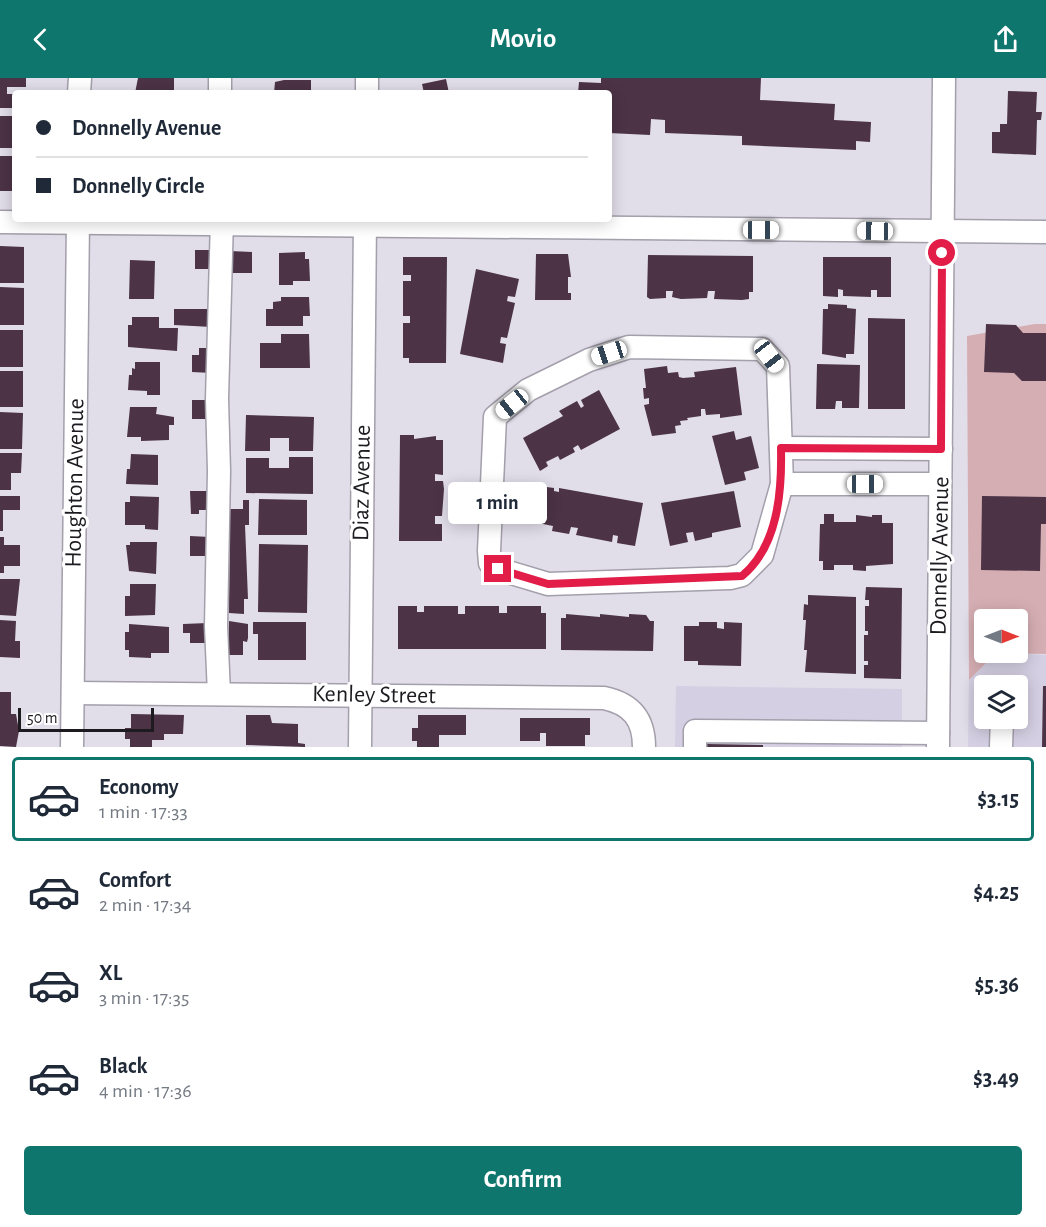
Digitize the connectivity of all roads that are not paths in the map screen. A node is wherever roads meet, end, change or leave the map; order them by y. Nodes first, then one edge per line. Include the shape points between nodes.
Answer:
1 (944, 78) edge
2 (78, 222) edge
3 (223, 222) edge
4 (365, 222) edge
5 (542, 223) edge
6 (943, 231) junction
7 (1046, 232) edge
8 (781, 448) junction
9 (893, 449) junction
10 (941, 449) junction
11 (782, 484) junction
12 (893, 484) junction
13 (940, 484) junction
14 (73, 693) junction
15 (219, 693) junction
16 (360, 694) junction
17 (1002, 729) edge
18 (938, 740) edge
19 (72, 747) edge
20 (360, 747) edge
21 (644, 747) edge
22 (695, 747) edge
23 (1001, 747) edge

1 - 6 street, Donnelly Avenue
2 - 14 street, Houghton Avenue
3 - 4 street
3 - 15 street via 217,399
4 - 5 street
4 - 16 street, Diaz Avenue
5 - 6 street
6 - 7 street
6 - 10 street, Donnelly Avenue
8 - 9 street
8 - 11 street
8 - 11 street via 778,366 762,349 628,347 589,360 528,390 495,417 490,562 498,569 548,584 742,576 762,555
9 - 10 street
9 - 12 street
10 - 13 street, Donnelly Avenue
11 - 12 street
12 - 13 street
13 - 18 street, Donnelly Avenue
14 - 15 street, Kenley Street
14 - 19 street, Houghton Avenue
15 - 16 street, Kenley Street
16 - 20 street, Diaz Avenue
16 - 21 street, Kenley Street via 604,698 619,701 632,710 644,730
17 - 23 street
18 - 22 street via 695,731

